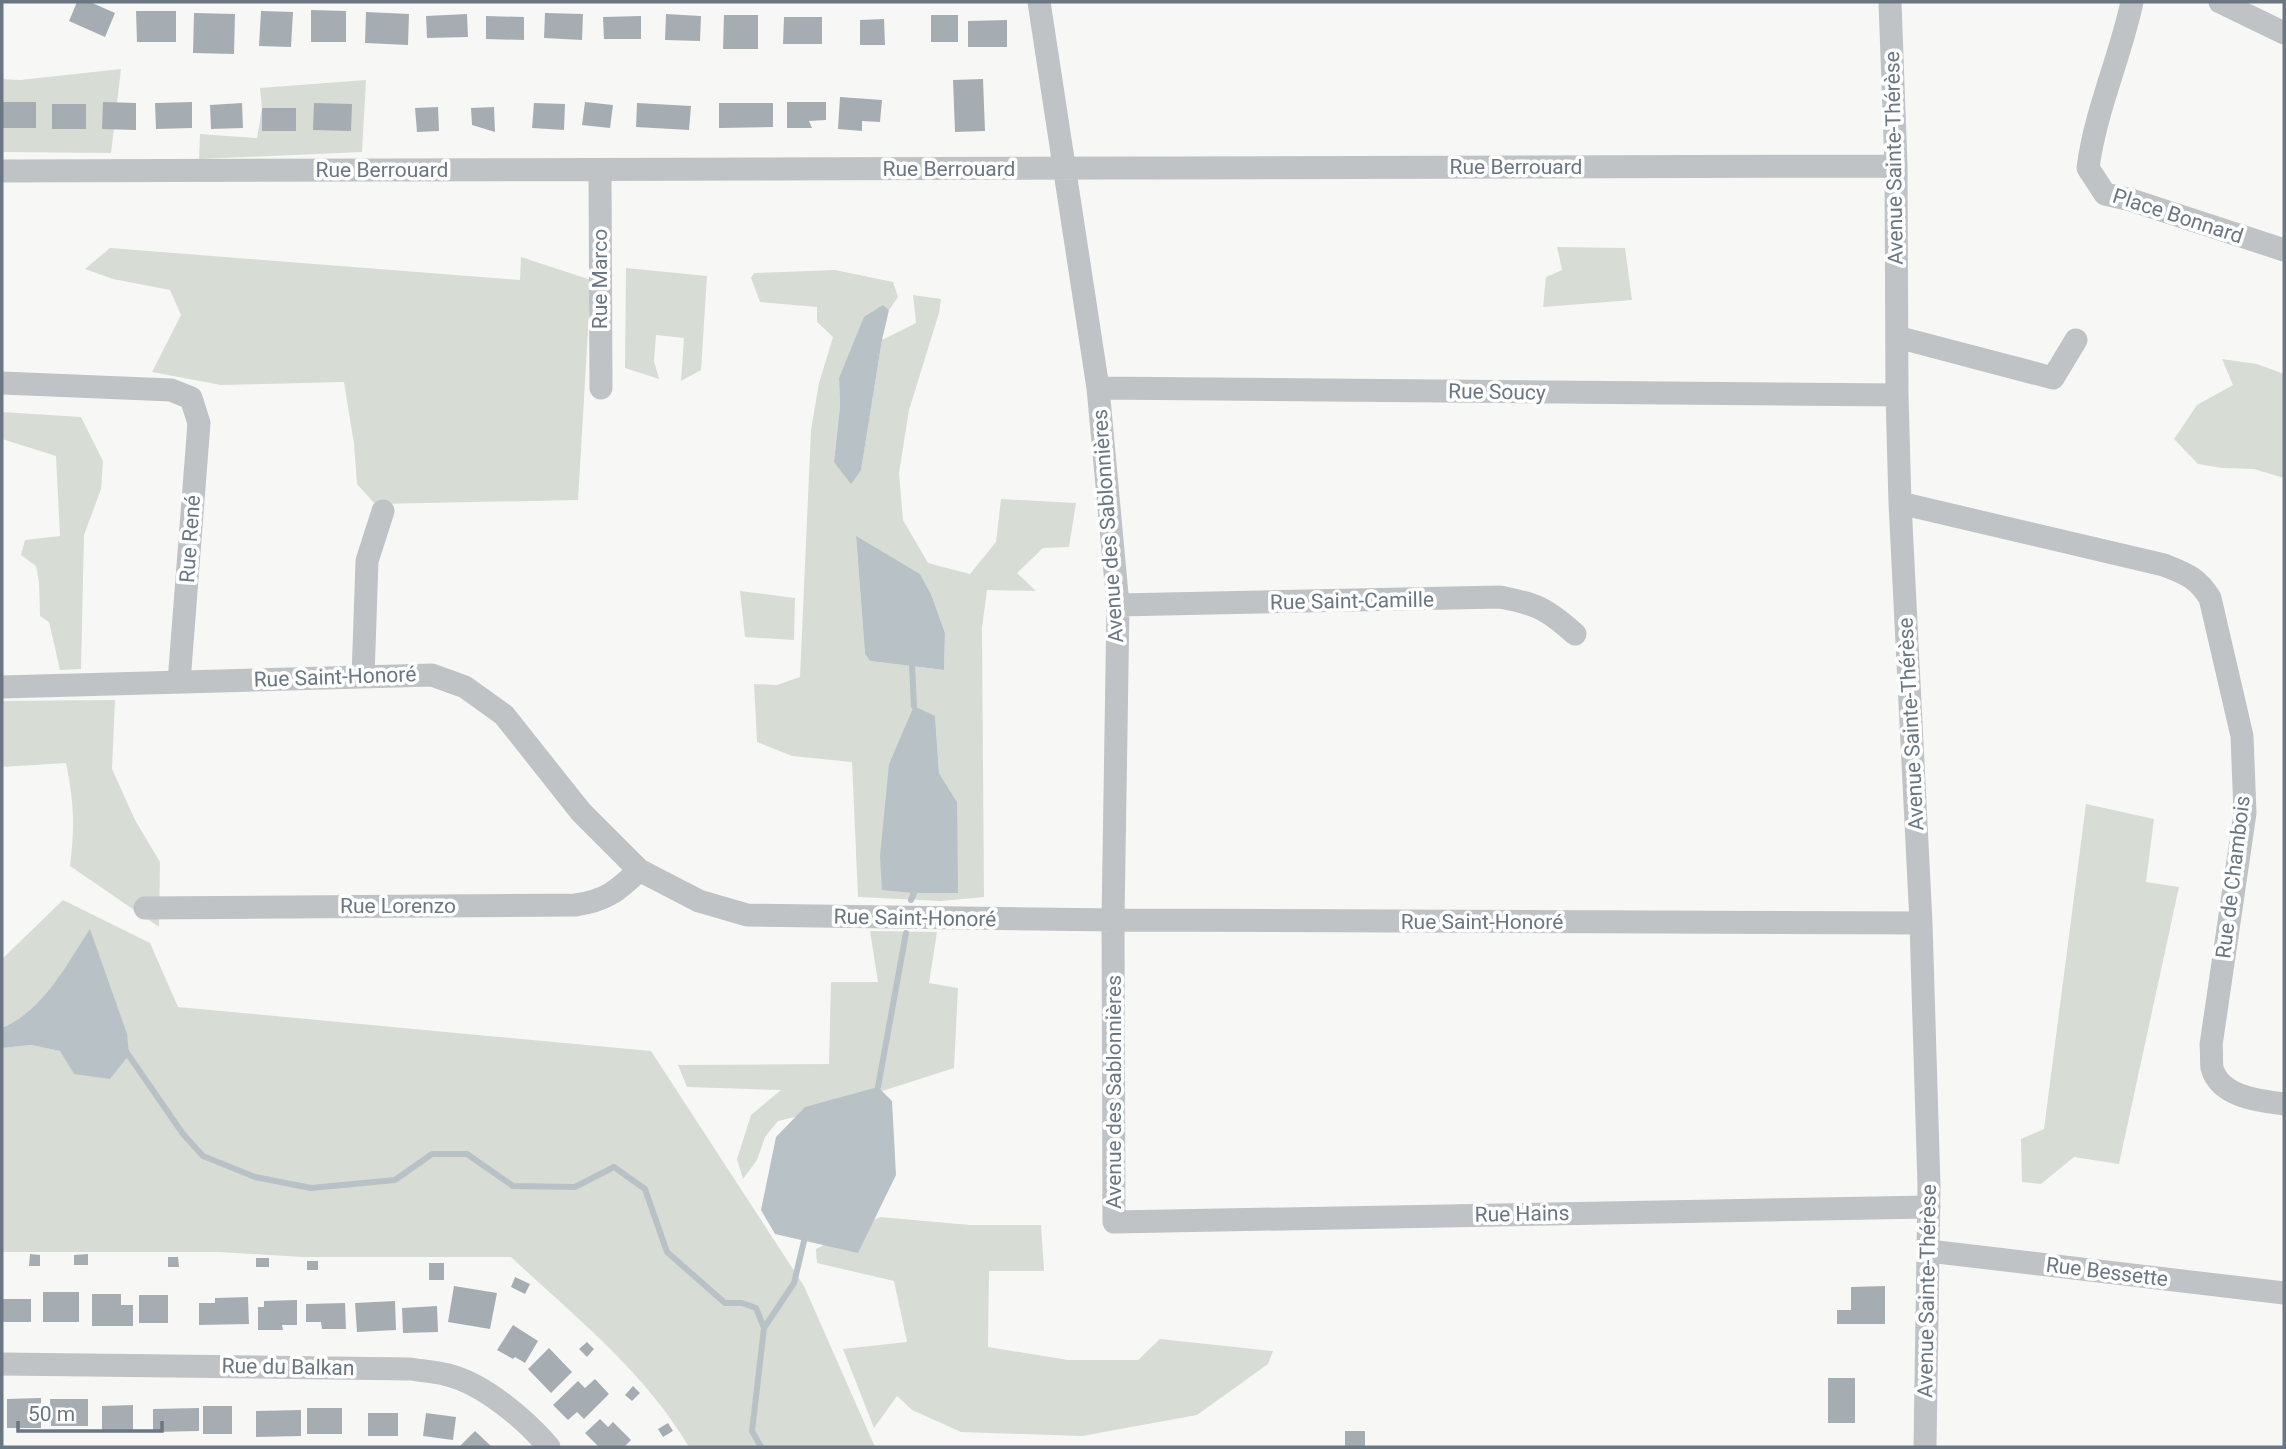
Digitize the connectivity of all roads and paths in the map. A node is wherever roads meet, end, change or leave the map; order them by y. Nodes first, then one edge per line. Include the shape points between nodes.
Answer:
1 (1039, 2) edge
2 (1890, 2) edge
3 (2132, 2) edge
4 (2220, 2) edge
5 (2284, 33) edge
6 (1896, 166) junction
7 (1065, 169) junction
8 (600, 170) junction
9 (2, 171) edge
10 (2284, 250) edge
11 (1897, 337) junction
12 (2076, 340) dead end
13 (2, 383) edge
14 (601, 388) dead end
15 (1098, 388) junction
16 (1897, 395) junction
17 (1900, 503) junction
18 (383, 511) dead end
19 (1118, 606) junction
20 (1575, 634) dead end
21 (363, 677) junction
22 (179, 682) junction
23 (2, 687) edge
24 (639, 870) junction
25 (145, 908) dead end
26 (1113, 920) junction
27 (1921, 923) junction
28 (2284, 1104) edge
29 (1929, 1207) junction
30 (1114, 1222) joint
31 (1929, 1251) junction
32 (2284, 1293) edge
33 (2, 1364) edge
34 (549, 1447) edge
35 (1925, 1447) edge

1 - 7 street, Avenue des Sablonnières
2 - 6 street, Avenue Sainte-Thérèse
3 - 10 street, Place Bonnard via 2088,168 2105,194
4 - 5 street
6 - 7 street, Rue Berrouard
6 - 11 street, Avenue Sainte-Thérèse
7 - 8 street, Rue Berrouard
7 - 15 street, Avenue des Sablonnières
8 - 9 street, Rue Berrouard
8 - 14 street, Rue Marco
11 - 12 street via 2053,378
11 - 16 street, Avenue Sainte-Thérèse
13 - 22 street, Rue René via 171,390 191,398 199,423
15 - 16 street, Rue Soucy
15 - 19 street, Avenue des Sablonnières
16 - 17 street, Avenue Sainte-Thérèse
17 - 27 street, Avenue Sainte-Thérèse
17 - 28 street, Rue de Chambois via 2164,565 2201,583 2210,598 2242,736 2245,813 2211,1045 2212,1069 2221,1084 2235,1093
18 - 21 street via 367,561
19 - 20 street, Rue Saint-Camille via 1500,597 1550,612
19 - 26 street, Avenue des Sablonnières
21 - 22 street, Rue Saint-Honoré
21 - 24 street, Rue Saint-Honoré via 432,675 465,687 504,715 582,812
22 - 23 street, Rue Saint-Honoré
24 - 25 street, Rue Lorenzo via 620,889 597,902 575,905
24 - 26 street, Rue Saint-Honoré via 699,901 747,915
26 - 27 street, Rue Saint-Honoré
26 - 30 street, Avenue des Sablonnières
27 - 29 street, Avenue Sainte-Thérèse
29 - 30 street, Rue Hains
29 - 31 street, Avenue Sainte-Thérèse
31 - 32 street, Rue Bessette
31 - 35 street, Avenue Sainte-Thérèse
33 - 34 street, Rue du Balkan via 410,1369 450,1376 481,1390 531,1426

